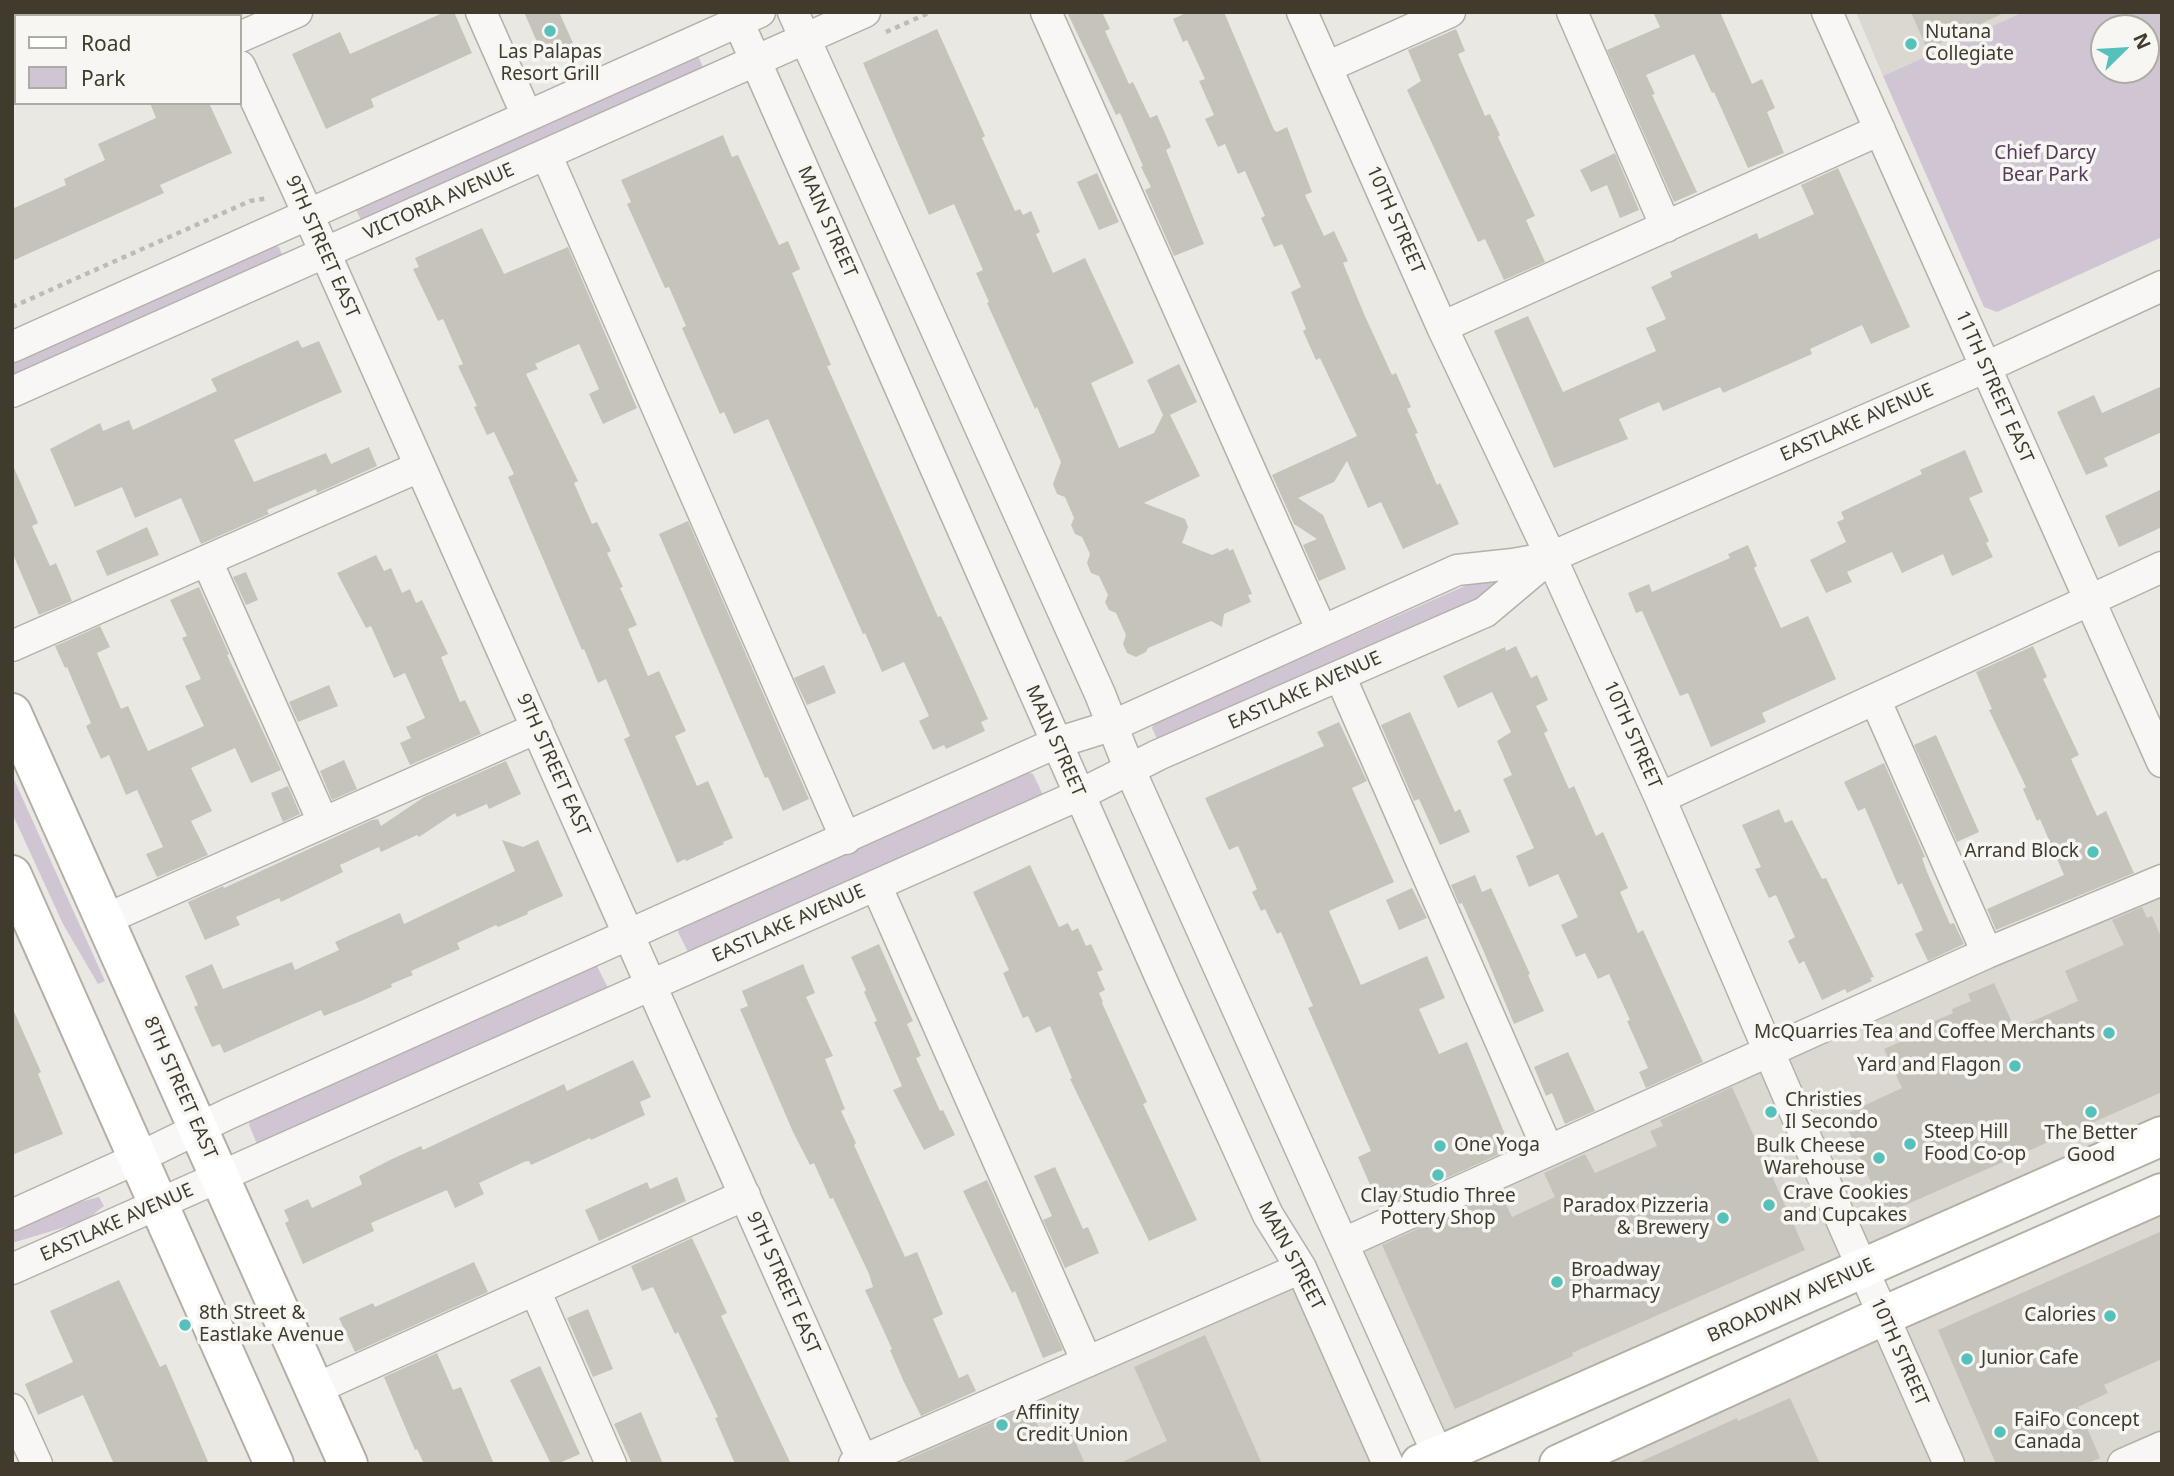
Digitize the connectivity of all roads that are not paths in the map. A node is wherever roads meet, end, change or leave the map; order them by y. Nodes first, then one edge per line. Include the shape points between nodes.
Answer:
1 (297, 12) edge
2 (481, 12) edge
3 (865, 12) edge
4 (1046, 12) edge
5 (1302, 12) edge
6 (1450, 12) edge
7 (1572, 12) edge
8 (1827, 12) edge
9 (744, 15) edge
10 (799, 25) edge
11 (242, 36) edge
12 (757, 61) junction
13 (1327, 67) junction
14 (242, 70) edge
15 (527, 116) junction
16 (1880, 130) junction
17 (545, 155) junction
18 (307, 214) junction
19 (1665, 227) junction
20 (325, 253) junction
21 (2162, 286) edge
22 (1442, 327) junction
23 (12, 347) edge
24 (1984, 368) junction
25 (12, 392) edge
26 (419, 467) junction
27 (1551, 556) junction
28 (207, 561) junction
29 (2162, 567) edge
30 (2090, 600) junction
31 (1322, 631) junction
32 (12, 646) edge
33 (1340, 676) junction
34 (1875, 699) junction
35 (12, 713) edge
36 (1114, 725) junction
37 (537, 728) junction
38 (1056, 743) junction
39 (2162, 762) edge
40 (1129, 768) junction
41 (1079, 795) junction
42 (1660, 798) junction
43 (323, 822) junction
44 (846, 839) junction
45 (12, 875) edge
46 (2162, 880) edge
47 (876, 885) junction
48 (106, 919) junction
49 (629, 935) junction
50 (1987, 953) junction
51 (651, 986) junction
52 (1768, 1051) junction
53 (198, 1128) junction
54 (2162, 1136) edge
55 (1548, 1150) junction
56 (138, 1158) junction
57 (220, 1177) junction
58 (2162, 1193) edge
59 (744, 1195) junction
60 (158, 1203) junction
61 (12, 1214) edge
62 (1344, 1243) junction
63 (1301, 1268) junction
64 (12, 1269) edge
65 (1863, 1269) junction
66 (535, 1290) junction
67 (1883, 1316) junction
68 (1087, 1362) junction
69 (314, 1389) junction
70 (12, 1409) edge
71 (2162, 1447) edge
72 (1433, 1461) edge
73 (860, 1463) edge
74 (37, 1464) edge
75 (274, 1464) edge
76 (348, 1464) edge
77 (611, 1464) edge
78 (1388, 1464) edge
79 (1559, 1464) edge
80 (1949, 1464) edge
81 (2123, 1464) edge

1 - 11 street
2 - 15 street
3 - 10 street, VICTORIA AVENUE
4 - 31 street
5 - 13 street, 10TH STREET
6 - 13 street
7 - 19 street
8 - 16 street, 11TH STREET EAST
9 - 12 street, MAIN STREET
9 - 15 street
10 - 12 street, VICTORIA AVENUE
10 - 36 street
12 - 17 street, VICTORIA AVENUE
12 - 38 street, MAIN STREET
13 - 22 street, 10TH STREET
14 - 18 street, 9TH STREET EAST
15 - 18 street
16 - 19 street
16 - 24 street, 11TH STREET EAST
17 - 20 street, VICTORIA AVENUE
17 - 44 street
18 - 20 street, 9TH STREET EAST
18 - 23 street
19 - 22 street
20 - 25 street, VICTORIA AVENUE
20 - 26 street, 9TH STREET EAST
21 - 24 street, EASTLAKE AVENUE
22 - 27 street, 10TH STREET
24 - 27 street, EASTLAKE AVENUE
24 - 30 street, 11TH STREET EAST
26 - 28 street
26 - 37 street, 9TH STREET EAST
27 - 31 street, EASTLAKE AVENUE via 1457,570
27 - 33 street, EASTLAKE AVENUE via 1485,611
27 - 42 street, 10TH STREET
28 - 32 street
28 - 43 street
29 - 30 street
30 - 34 street
30 - 39 street, 11TH STREET EAST
31 - 36 street, EASTLAKE AVENUE
33 - 40 street, EASTLAKE AVENUE
33 - 55 street
34 - 42 street
34 - 50 street
35 - 48 main road, 8TH STREET EAST
36 - 38 street, EASTLAKE AVENUE
36 - 40 street
37 - 43 street
37 - 49 street, 9TH STREET EAST
38 - 41 street, MAIN STREET
38 - 44 street, EASTLAKE AVENUE
40 - 41 street, EASTLAKE AVENUE
40 - 62 street
41 - 47 street, EASTLAKE AVENUE
41 - 63 street, MAIN STREET via 1268,1215
42 - 52 street, 10TH STREET
43 - 48 street
44 - 49 street, EASTLAKE AVENUE
45 - 56 main road
46 - 50 street
47 - 51 street, EASTLAKE AVENUE
47 - 68 street
48 - 53 main road, 8TH STREET EAST
49 - 51 street, 9TH STREET EAST
49 - 53 street, EASTLAKE AVENUE
50 - 52 street
51 - 57 street, EASTLAKE AVENUE
51 - 59 street, 9TH STREET EAST
52 - 55 street
52 - 65 street, 10TH STREET
53 - 56 street, EASTLAKE AVENUE
53 - 57 main road, 8TH STREET EAST
54 - 65 main road, BROADWAY AVENUE
55 - 62 street
56 - 60 main road
56 - 61 street, EASTLAKE AVENUE
57 - 60 street, EASTLAKE AVENUE
57 - 69 main road, 8TH STREET EAST
58 - 67 main road
59 - 66 street
59 - 73 street, 9TH STREET EAST
60 - 64 street, EASTLAKE AVENUE
60 - 75 main road
62 - 72 street
63 - 68 street
63 - 78 street, MAIN STREET
65 - 67 street, 10TH STREET
65 - 72 main road, BROADWAY AVENUE
66 - 69 street
66 - 77 street
67 - 79 main road
67 - 80 street, 10TH STREET
68 - 73 street
69 - 76 main road, 8TH STREET EAST
70 - 74 street
71 - 81 street

